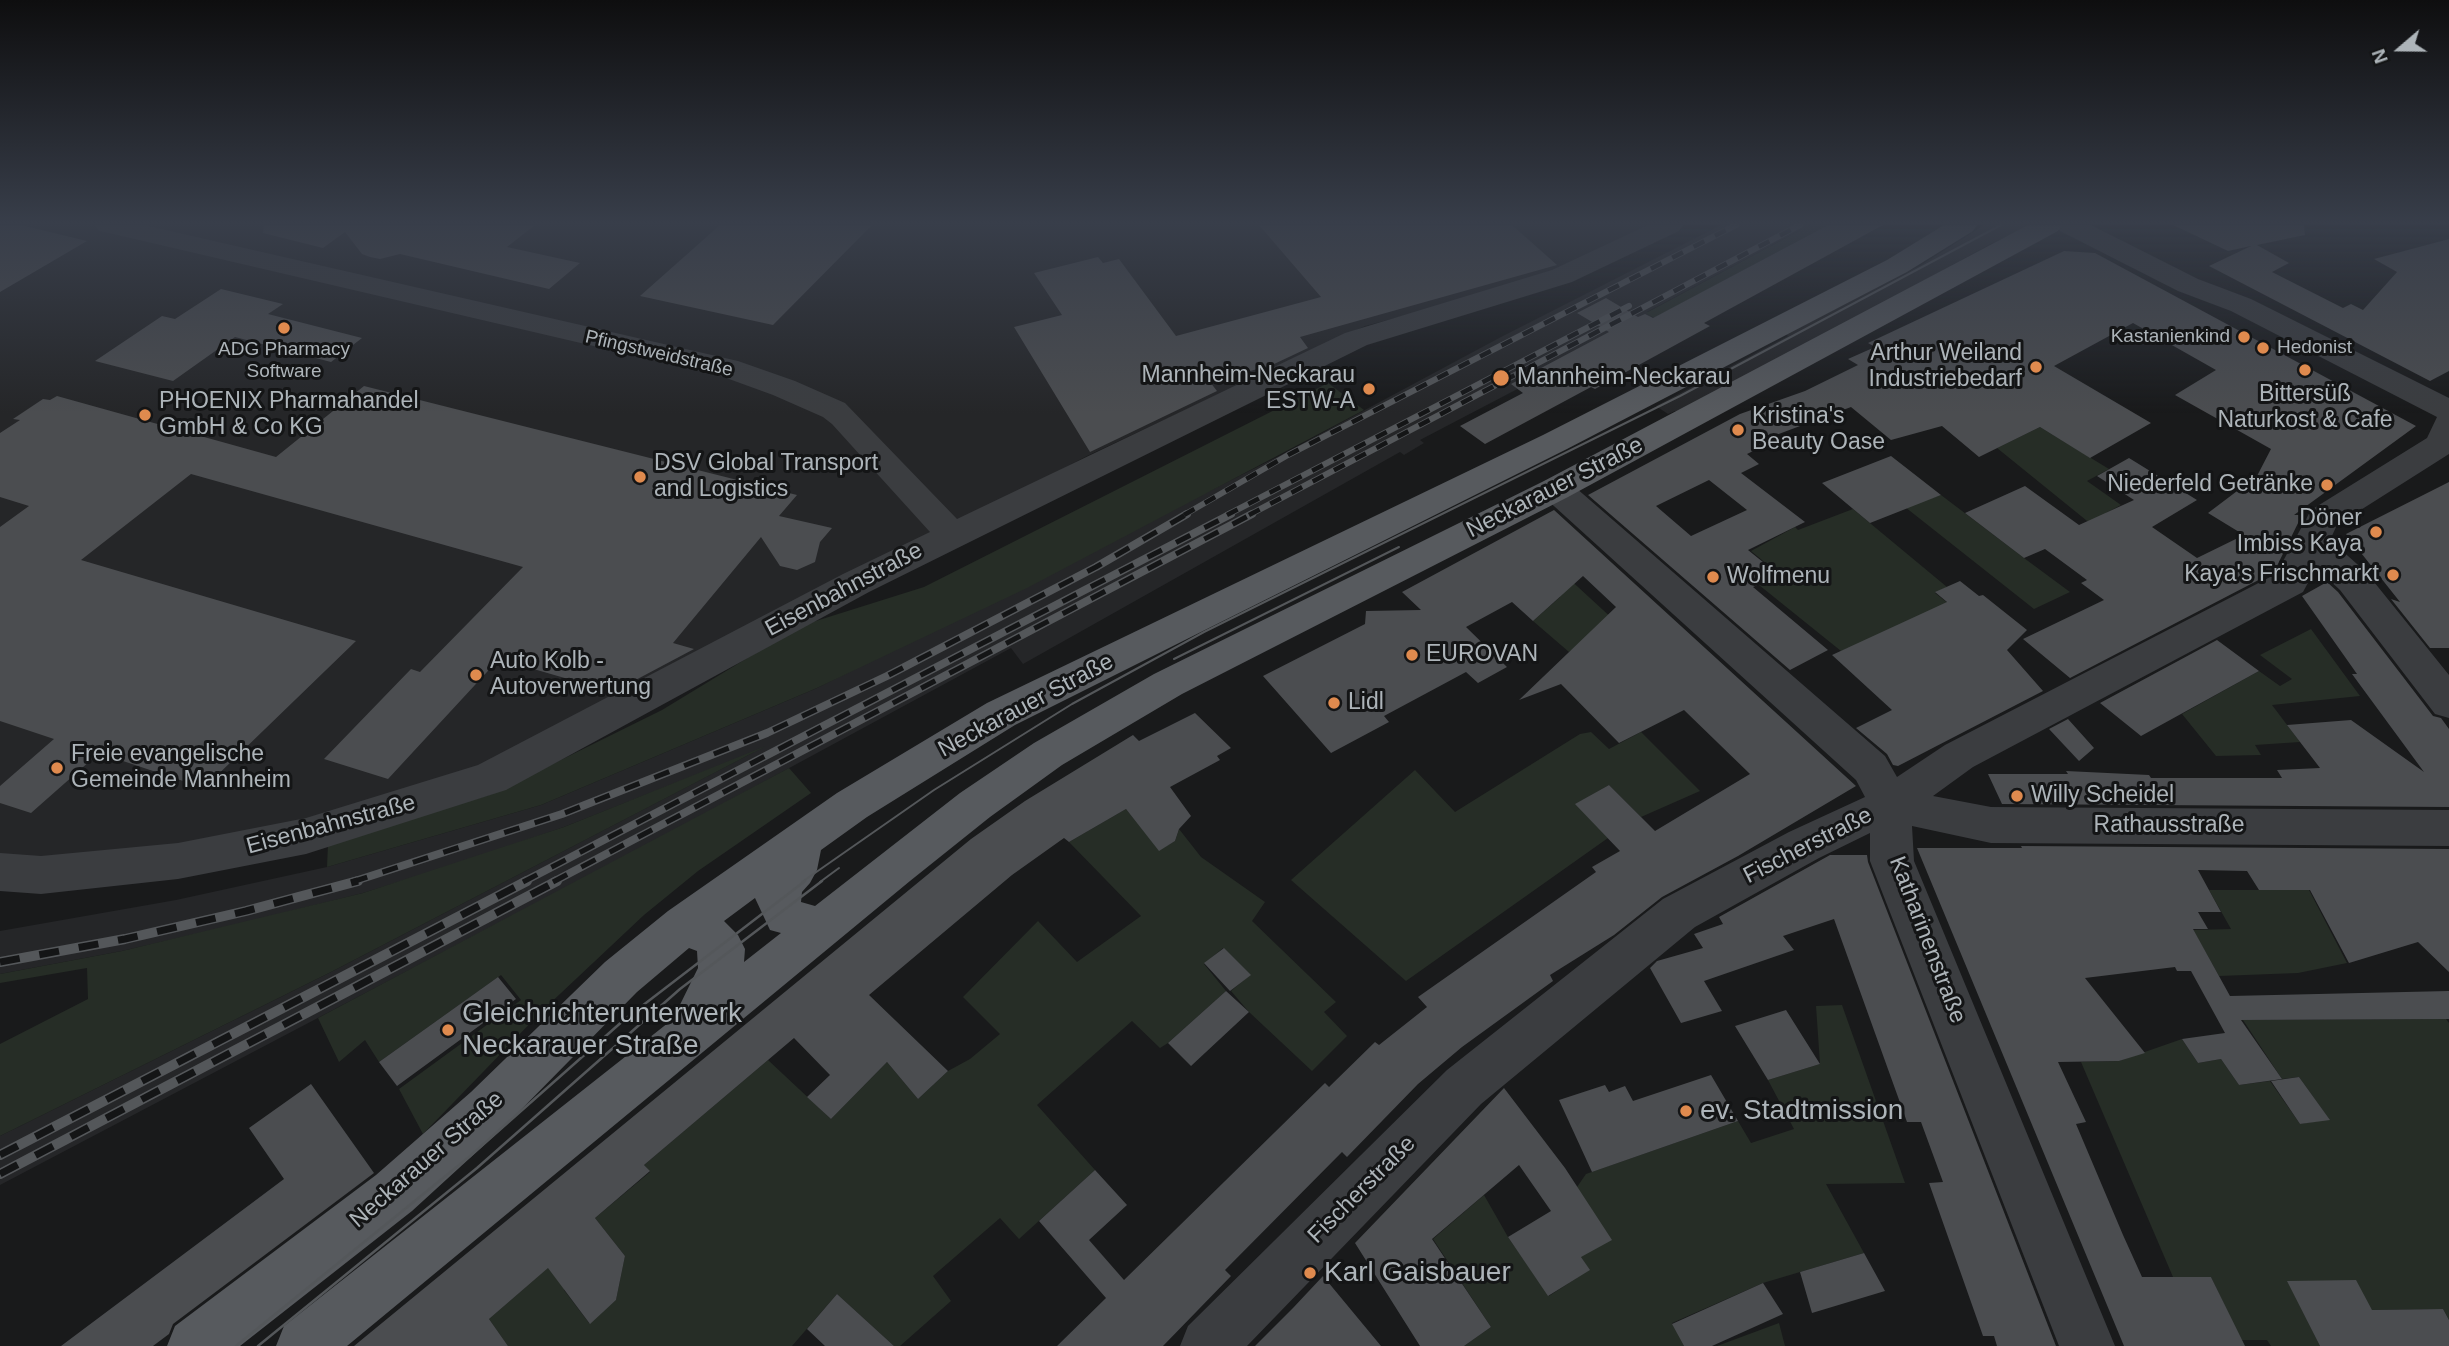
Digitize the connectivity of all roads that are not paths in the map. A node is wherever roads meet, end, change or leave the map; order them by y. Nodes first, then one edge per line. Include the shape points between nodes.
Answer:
1 (380, 288) edge
2 (1523, 288) edge
3 (1855, 288) edge
4 (1929, 288) edge
5 (2217, 288) edge
6 (2449, 411) edge
7 (2449, 423) edge
8 (1556, 489) junction
9 (951, 534) junction
10 (2311, 543) junction
11 (2449, 703) edge
12 (1890, 804) junction
13 (2449, 828) edge
14 (803, 839) junction
15 (0, 872) edge
16 (684, 925) junction
17 (822, 928) junction
18 (690, 1031) junction
19 (195, 1346) edge
20 (304, 1346) edge
21 (1208, 1346) edge
22 (2087, 1346) edge

1 - 9 street, Pfingstweidstraße via 727,368 834,410
2 - 9 street, Eisenbahnstraße via 1356,339
3 - 14 main road, Neckarauer Straße via 1555,442 1001,714
4 - 8 main road, Neckarauer Straße
5 - 6 street via 2241,305
7 - 10 street, Fischerstraße via 2441,444 2323,519
8 - 12 street, Katharinenstraße via 1871,768
8 - 17 main road, Neckarauer Straße via 1111,715 975,805
9 - 15 street, Eisenbahnstraße via 491,778 306,836 203,856 41,875
10 - 11 street via 2353,581
10 - 12 street, Fischerstraße via 2290,583 1959,756
12 - 13 street, Rathausstraße via 1991,825
12 - 21 street, Fischerstraße via 1679,913 1464,1087
12 - 22 street, Katharinenstraße via 1892,861
14 - 16 main road, Neckarauer Straße
14 - 17 main road via 795,870 783,882 777,900 786,916
16 - 18 main road via 713,937 722,949 716,981
16 - 19 main road, Neckarauer Straße via 621,977 488,1110 394,1192
17 - 18 main road, Neckarauer Straße
18 - 20 main road, Neckarauer Straße

